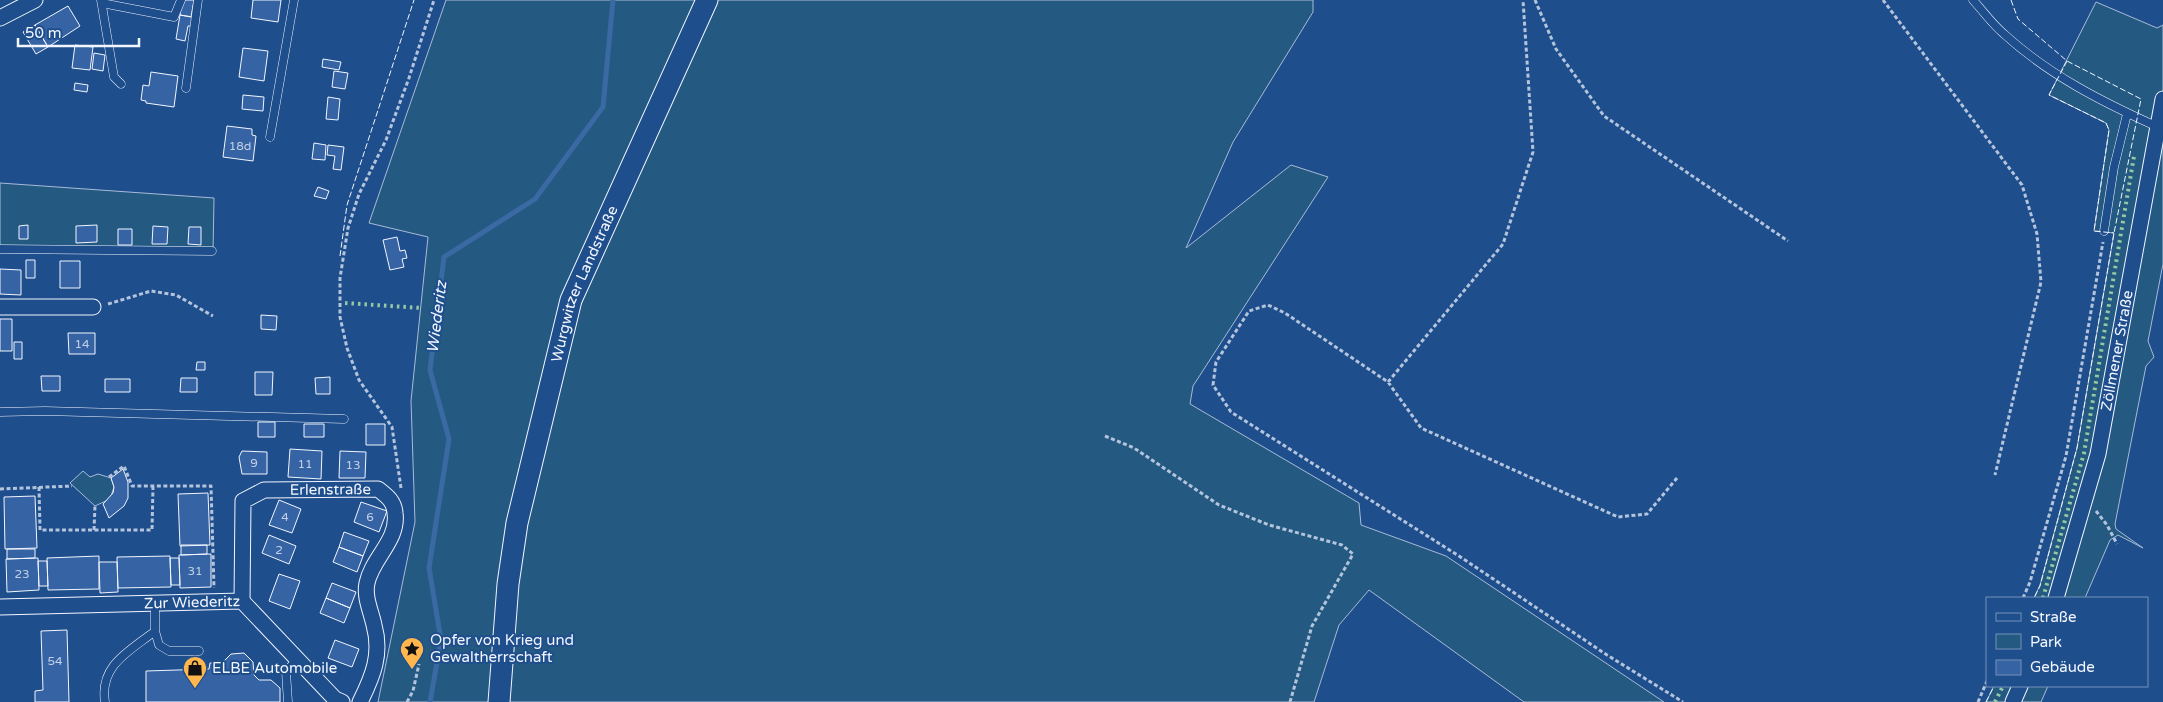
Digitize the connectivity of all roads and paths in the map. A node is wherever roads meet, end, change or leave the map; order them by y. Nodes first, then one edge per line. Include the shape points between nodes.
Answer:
1 (35, 0) edge
2 (181, 0) edge
3 (198, 0) edge
4 (294, 0) edge
5 (434, 0) edge
6 (707, 0) edge
7 (1523, 0) edge
8 (1535, 0) edge
9 (1883, 0) edge
10 (1973, 0) edge
11 (101, 2) edge
12 (0, 18) edge
13 (121, 84) dead end
14 (186, 88) dead end
15 (2163, 99) edge
16 (2127, 114) junction
17 (2158, 127) junction
18 (270, 137) dead end
19 (2104, 232) joint
20 (1788, 241) dead end
21 (0, 249) edge
22 (212, 251) dead end
23 (0, 306) edge
24 (92, 307) joint
25 (213, 316) dead end
26 (1388, 382) junction
27 (0, 412) edge
28 (344, 419) dead end
29 (1104, 436) dead end
30 (1995, 475) dead end
31 (109, 477) dead end
32 (1678, 478) dead end
33 (72, 486) dead end
34 (39, 487) junction
35 (153, 487) junction
36 (0, 489) edge
37 (402, 496) dead end
38 (2084, 505) junction
39 (95, 506) dead end
40 (94, 530) junction
41 (2117, 544) dead end
42 (2023, 597) edge
43 (2056, 597) edge
44 (242, 601) junction
45 (214, 602) junction
46 (155, 603) junction
47 (0, 607) edge
48 (155, 632) junction
49 (198, 650) dead end
50 (297, 659) junction
51 (419, 664) dead end
52 (1986, 683) edge
53 (2020, 687) edge
54 (337, 701) edge
55 (105, 702) edge
56 (288, 702) edge
57 (360, 702) edge
58 (407, 702) edge
59 (499, 702) edge
60 (1290, 702) edge
61 (1683, 702) edge
62 (1978, 702) edge
63 (2013, 702) edge

1 - 12 street
2 - 11 lane via 174,17
3 - 14 lane
4 - 18 lane
5 - 37 path via 390,131 359,194 348,228 340,278 340,317 347,348 360,380 392,427
6 - 59 main road, Wurgwitzer Landstraße via 572,300 518,523 508,584
7 - 26 path via 1533,152 1502,244
8 - 20 path via 1556,49 1604,116
9 - 30 path via 2022,185 2037,234 2041,282
10 - 16 lane via 2003,34 2059,76
11 - 13 lane via 114,77
15 - 17 street, Zöllmener Straße
16 - 17 lane
16 - 19 lane via 2114,167
17 - 38 street, Zöllmener Straße via 2107,410
19 - 42 path via 2066,456
21 - 22 lane
23 - 24 street
24 - 25 path via 151,292 176,295
26 - 32 path via 1421,428 1618,517 1647,514
26 - 61 path via 1268,305 1249,311 1216,362 1213,385 1231,412
27 - 28 lane
29 - 60 path via 1134,448 1219,505 1269,525 1342,544 1353,554 1312,626
31 - 35 path via 124,466 132,486
33 - 34 path
34 - 36 path
34 - 40 path via 40,530
35 - 40 path via 152,530
35 - 45 path via 212,486
38 - 41 path via 2092,507 2108,525
38 - 43 street, Zöllmener Straße
39 - 40 path
44 - 45 street, Zur Wiederitz
44 - 50 street, Zur Wiederitz
44 - 57 street, Erlenstraße via 243,501 264,490 378,490 391,500 395,526 391,540 372,568 367,585 367,601 378,645 374,673
45 - 46 street, Zur Wiederitz
46 - 47 street, Zur Wiederitz
46 - 48 lane
48 - 49 lane via 164,649
48 - 55 lane via 109,670 104,684
50 - 54 street, Zur Wiederitz
50 - 56 lane via 286,672
51 - 58 path
52 - 62 path
53 - 63 street

